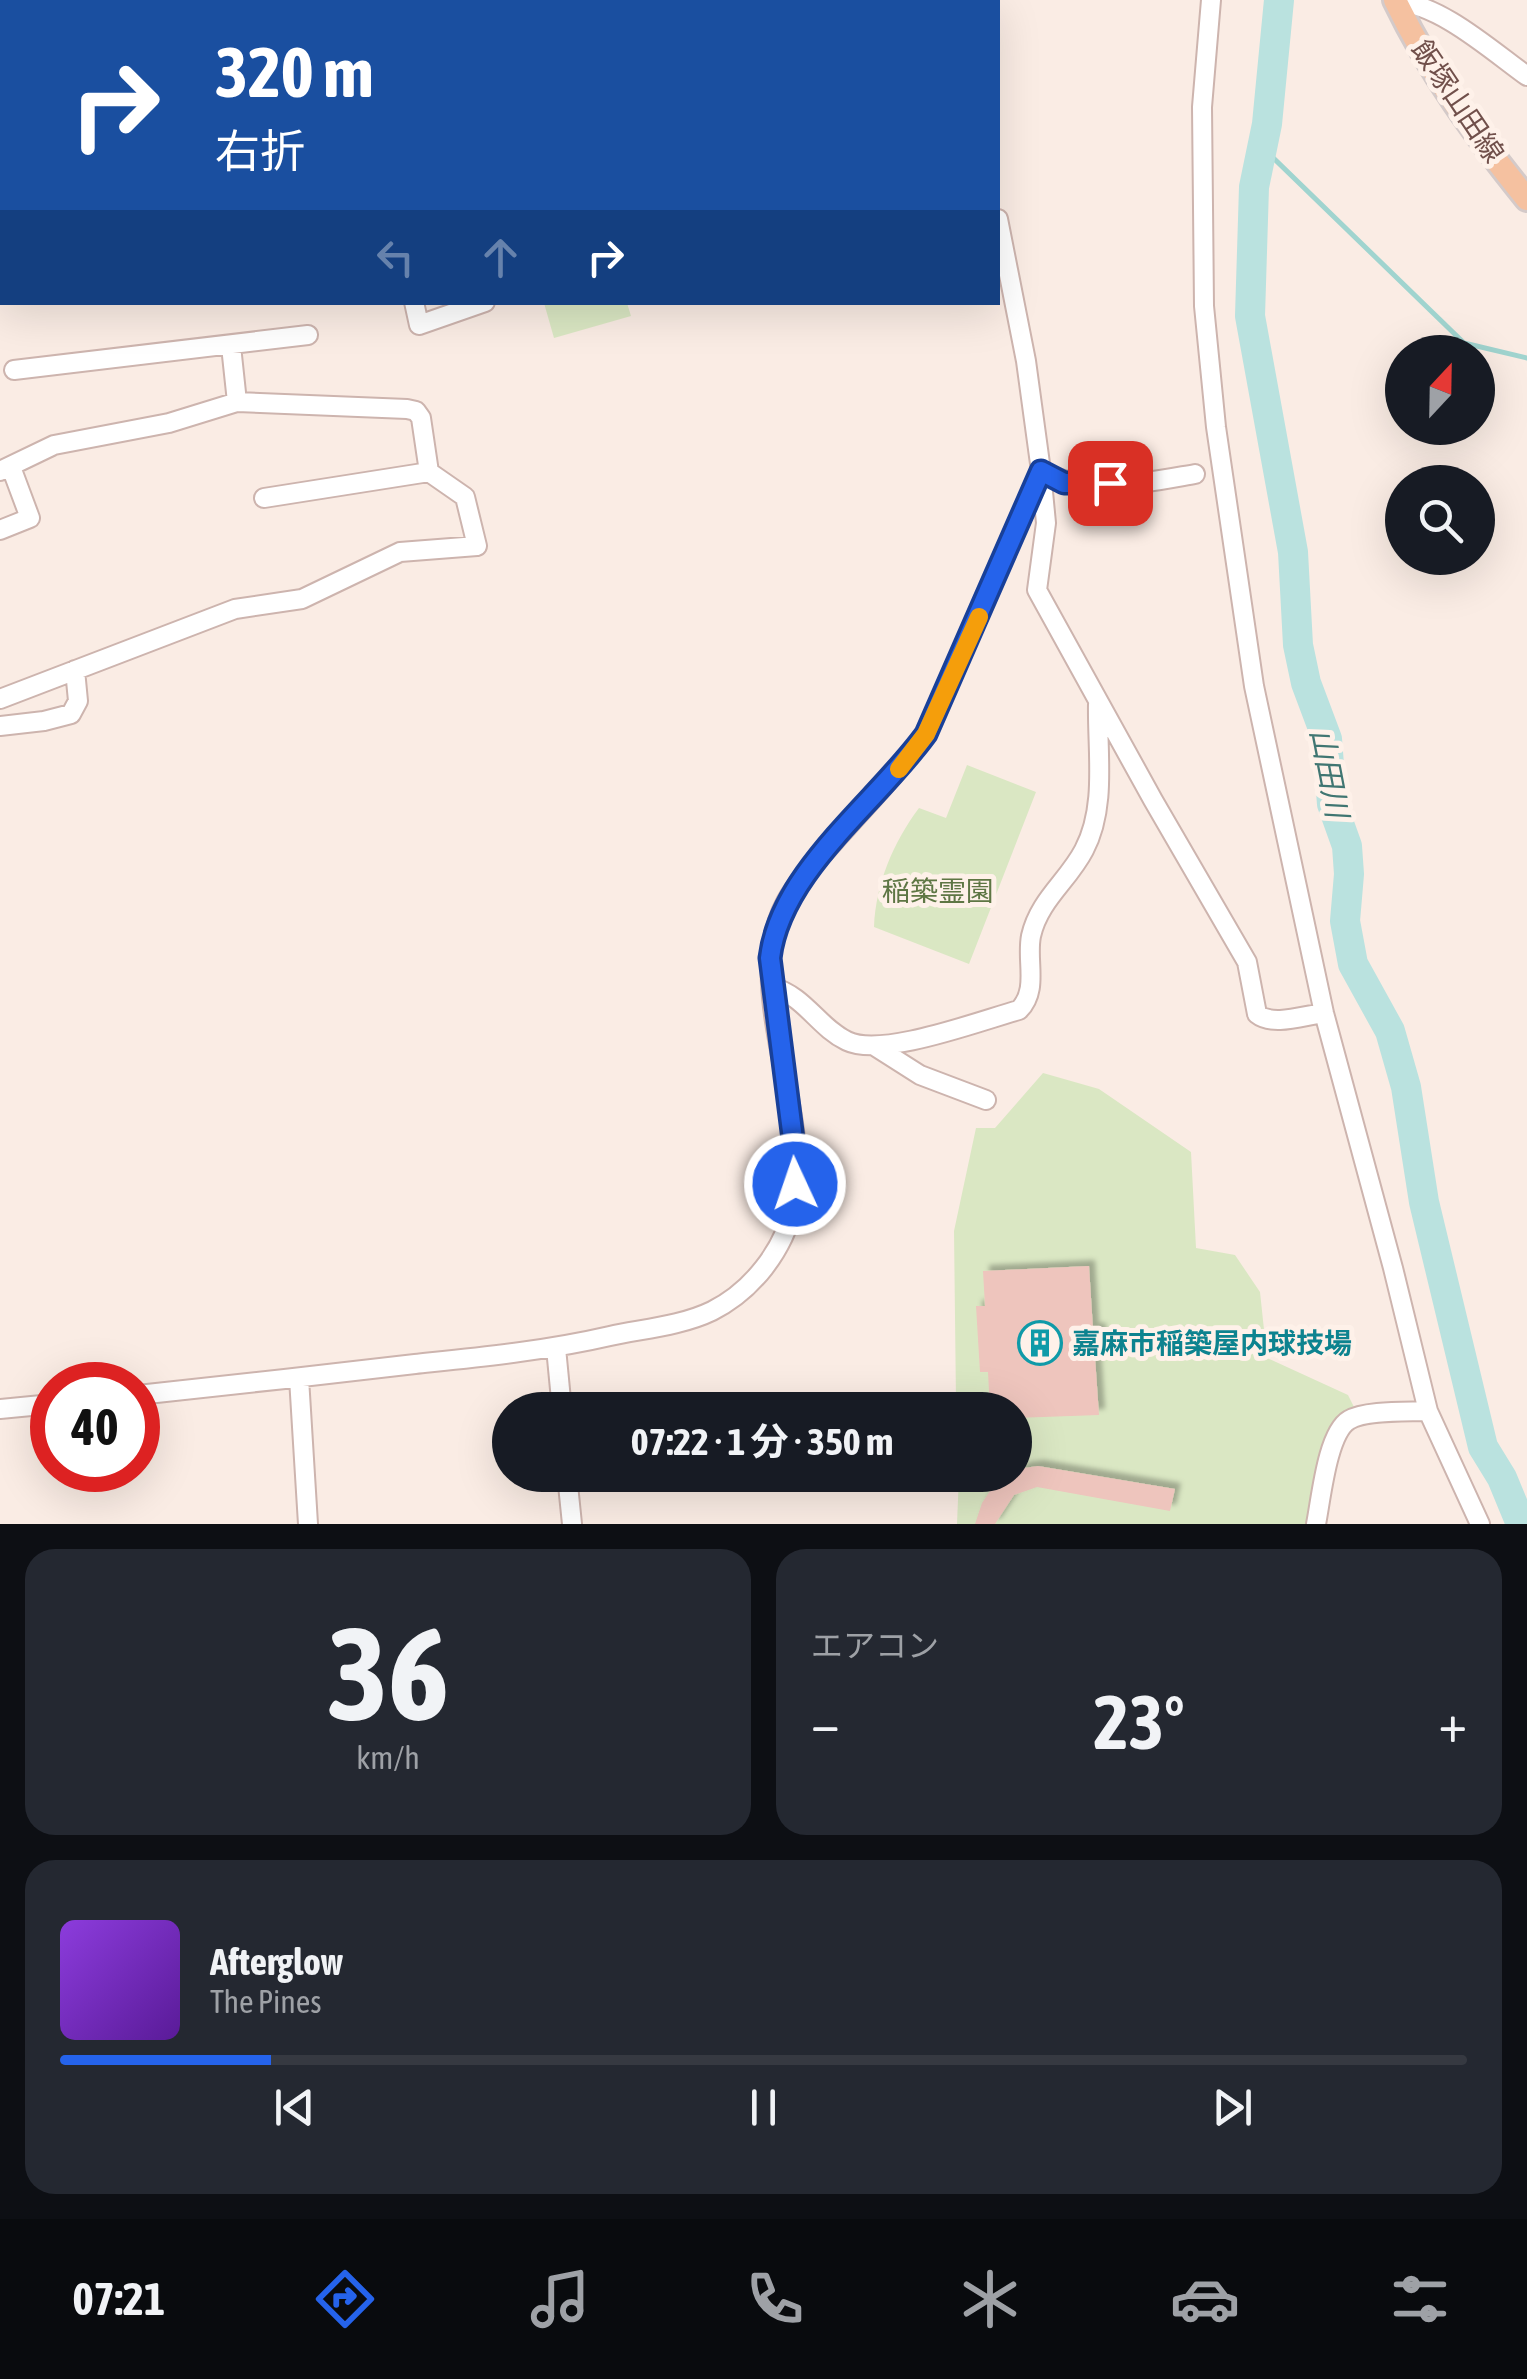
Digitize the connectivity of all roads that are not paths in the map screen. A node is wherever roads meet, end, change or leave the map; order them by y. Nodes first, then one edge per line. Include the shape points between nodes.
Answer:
1 (1211, 0) edge
2 (1395, 1) edge
3 (1527, 76) edge
4 (1527, 199) edge
5 (1000, 229) edge
6 (415, 305) edge
7 (477, 305) edge
8 (308, 335) dead end
9 (232, 346) junction
10 (14, 370) dead end
11 (237, 402) junction
12 (5, 469) edge
13 (1041, 471) junction
14 (429, 472) junction
15 (1195, 474) dead end
16 (264, 498) dead end
17 (0, 530) edge
18 (76, 670) junction
19 (0, 698) edge
20 (1098, 702) junction
21 (0, 726) edge
22 (772, 987) junction
23 (1324, 1012) junction
24 (876, 1047) junction
25 (986, 1100) dead end
26 (556, 1348) junction
27 (299, 1378) junction
28 (160, 1392) edge
29 (560, 1392) edge
30 (30, 1406) edge
31 (0, 1409) edge
32 (1428, 1411) junction
33 (569, 1492) edge
34 (308, 1524) edge
35 (572, 1524) edge
36 (1316, 1524) edge
37 (1480, 1524) edge

1 - 23 street via 1201,183 1216,426 1254,686
2 - 3 street via 1436,13
2 - 4 main road, 飯塚山田線 via 1456,109
5 - 13 street
6 - 7 street via 420,325
8 - 9 street
9 - 10 street
9 - 11 street
11 - 12 street via 54,445
11 - 14 street via 416,412
12 - 17 street via 30,518
13 - 15 street via 1064,483 1125,487
13 - 20 street via 1046,523 1037,590
13 - 22 street via 926,734 785,904 773,934
14 - 16 street
14 - 18 street via 465,497 477,546 400,552 302,599 235,609
18 - 19 street
18 - 21 street via 78,700 71,714
20 - 23 street via 1247,962 1257,1014 1274,1020
20 - 24 street via 1096,826 1040,910 1030,938 1028,1002 1019,1010
22 - 24 street via 804,1004 844,1040
22 - 26 street via 796,1163 794,1204 772,1258 712,1311
23 - 32 street
24 - 25 street via 920,1076
26 - 27 street
26 - 29 street
27 - 28 street
27 - 34 street
30 - 31 street
32 - 36 street via 1361,1416 1340,1428
32 - 37 street
33 - 35 street

